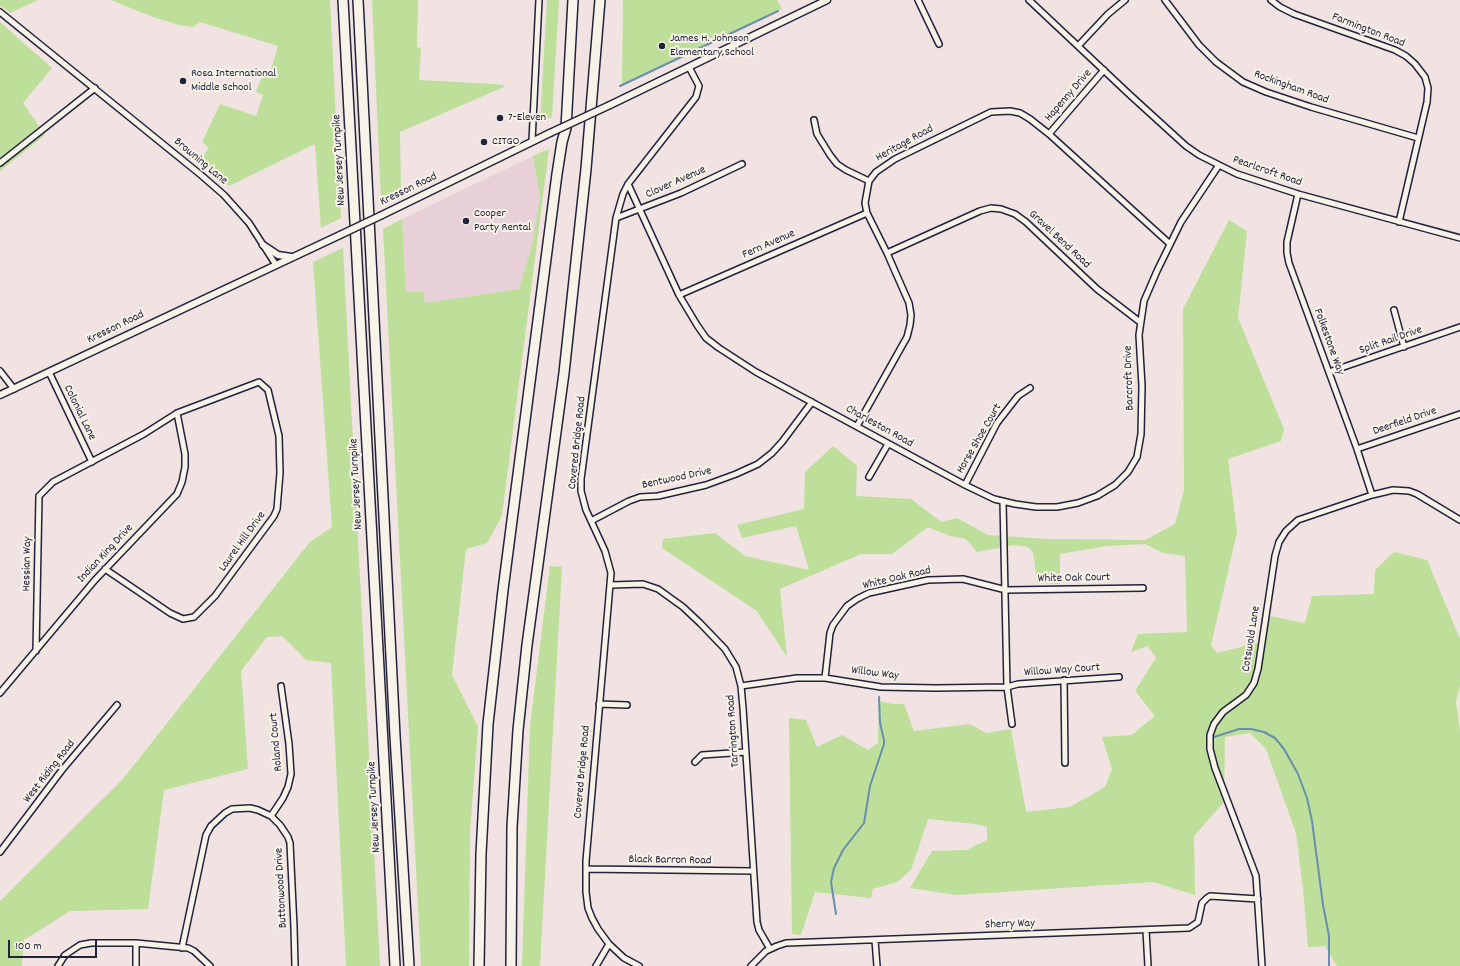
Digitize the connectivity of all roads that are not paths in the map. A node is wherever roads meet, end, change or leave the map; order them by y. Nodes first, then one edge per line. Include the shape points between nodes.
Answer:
1 (343, 0) edge
2 (358, 0) edge
3 (539, 0) edge
4 (573, 0) edge
5 (600, 0) edge
6 (827, 0) edge
7 (918, 0) edge
8 (1029, 0) edge
9 (1125, 0) edge
10 (1164, 0) edge
11 (1271, 0) edge
12 (0, 12) edge
13 (939, 44) dead end
14 (1078, 46) junction
15 (689, 67) junction
16 (1104, 70) junction
17 (95, 88) junction
18 (814, 120) dead end
19 (1049, 134) junction
20 (1418, 138) junction
21 (532, 141) junction
22 (0, 163) edge
23 (742, 164) dead end
24 (1219, 166) junction
25 (869, 181) junction
26 (628, 184) junction
27 (1298, 194) junction
28 (639, 210) junction
29 (867, 212) junction
30 (616, 218) junction
31 (1399, 222) junction
32 (1460, 238) edge
33 (1170, 244) junction
34 (263, 245) junction
35 (887, 253) junction
36 (293, 258) junction
37 (276, 265) junction
38 (679, 295) junction
39 (1394, 310) dead end
40 (1140, 322) junction
41 (1460, 327) edge
42 (1404, 347) junction
43 (0, 371) edge
44 (49, 372) junction
45 (1329, 372) junction
46 (1030, 388) dead end
47 (14, 389) junction
48 (0, 395) edge
49 (812, 402) junction
50 (177, 414) junction
51 (1460, 414) edge
52 (857, 426) junction
53 (888, 444) junction
54 (1357, 449) junction
55 (92, 462) junction
56 (869, 477) dead end
57 (53, 482) joint
58 (965, 485) junction
59 (1372, 495) junction
60 (1003, 501) junction
61 (1460, 520) edge
62 (591, 521) junction
63 (105, 569) junction
64 (611, 585) junction
65 (1143, 588) dead end
66 (1006, 590) junction
67 (36, 651) junction
68 (1120, 677) dead end
69 (825, 678) junction
70 (1064, 680) junction
71 (281, 686) dead end
72 (741, 686) junction
73 (1007, 687) junction
74 (0, 693) edge
75 (599, 704) junction
76 (116, 705) dead end
77 (627, 705) dead end
78 (1012, 724) dead end
79 (746, 752) junction
80 (695, 762) dead end
81 (1065, 763) dead end
82 (271, 816) junction
83 (0, 852) edge
84 (586, 869) junction
85 (753, 871) junction
86 (1258, 899) junction
87 (1146, 930) junction
88 (875, 940) junction
89 (136, 943) junction
90 (609, 944) junction
91 (182, 948) junction
92 (770, 949) junction
93 (58, 966) edge
94 (136, 966) edge
95 (210, 966) edge
96 (295, 966) edge
97 (396, 966) edge
98 (409, 966) edge
99 (479, 966) edge
100 (511, 966) edge
101 (596, 966) edge
102 (639, 966) edge
103 (751, 966) edge
104 (877, 966) edge
105 (1148, 966) edge
106 (1262, 966) edge

1 - 97 highway, New Jersey Turnpike
2 - 98 highway, New Jersey Turnpike
3 - 21 street
4 - 99 highway via 566,128 557,174 488,724 481,854
5 - 100 highway via 586,169 565,365 518,730 512,827
6 - 15 street, Kresson Road
7 - 13 street
8 - 14 street, Pearlcroft Road
9 - 14 street
10 - 20 street, Rockingham Road via 1199,45 1216,62 1243,82 1311,108
11 - 20 street, Farmington Road via 1294,14 1395,50 1415,64 1425,77 1428,88
12 - 17 street, Browning Lane
14 - 16 street, Pearlcroft Road
15 - 21 street, Kresson Road, bridge
15 - 26 street, Covered Bridge Road via 699,86 696,97
16 - 19 street, Hapenny Drive
16 - 24 street, Pearlcroft Road via 1186,146
17 - 22 street
17 - 34 street, Browning Lane via 224,195 249,223
18 - 25 street via 817,134 837,164
19 - 25 street, Heritage Road via 1020,113 991,112 895,159 876,172
19 - 33 street, Heritage Road
20 - 31 street, Farmington Road
21 - 36 street, Kresson Road, bridge
23 - 28 street, Clover Avenue
24 - 27 street, Pearlcroft Road
24 - 33 street, Barcroft Drive via 1190,207
25 - 29 street via 865,203
26 - 28 street, Charleston Road
26 - 30 street, Covered Bridge Road via 622,194
27 - 31 street, Pearlcroft Road
27 - 45 street, Folkestone Way via 1287,242 1287,253
28 - 30 street, Clover Avenue
28 - 38 street, Charleston Road
29 - 35 street
29 - 38 street, Fern Avenue
30 - 62 street, Covered Bridge Road via 581,479 582,499
31 - 32 street, Pearlcroft Road
33 - 40 street, Barcroft Drive via 1144,301
34 - 36 street via 278,255
34 - 37 street, Browning Lane
35 - 40 street, Gravel Bend Road via 980,210 1001,209 1015,214 1026,222 1097,289
35 - 52 street via 909,303 910,325 907,337
36 - 37 street, Kresson Road
37 - 44 street, Kresson Road
38 - 49 street, Charleston Road via 706,338 756,372
39 - 42 street
40 - 60 street, Barcroft Drive via 1138,336 1142,386 1141,434 1137,457 1128,472 1115,485 1097,496 1078,503 1036,507
41 - 42 street, Split Rail Drive
42 - 45 street, Split Rail Drive
43 - 47 street
44 - 47 street, Kresson Road
44 - 55 street, Colonial Lane
45 - 54 street, Folkestone Way
46 - 58 street, Horse Shoe Court via 1018,396 997,423
47 - 48 street, Kresson Road
49 - 52 street, Charleston Road
49 - 62 street, Bentwood Drive via 777,448 758,464 706,485 658,496 640,497
50 - 55 street, Laurel Hill Drive
50 - 63 street, Indian King Drive via 185,454 181,486 177,494
50 - 63 street, Laurel Hill Drive via 259,382 268,390 280,449 277,509 274,516 216,596 187,619 170,613
51 - 54 street, Deerfield Drive
52 - 53 street, Charleston Road
53 - 56 street
53 - 58 street, Charleston Road
54 - 59 street, Folkestone Way
55 - 57 street, Laurel Hill Drive
57 - 67 street, Hessian Way via 39,496
58 - 60 street, Charleston Road
59 - 61 street, Cotswold Lane via 1393,490 1409,491
59 - 86 street, Cotswold Lane via 1298,520 1286,531 1275,556 1254,684 1246,695 1223,712 1210,735 1210,749 1215,768 1256,876
60 - 66 street
62 - 64 street, Covered Bridge Road via 609,562
63 - 67 street, Indian King Drive
64 - 72 street, Tarrington Road via 643,584 658,589 683,607 731,658
64 - 75 street, Covered Bridge Road
65 - 66 street, White Oak Court
66 - 69 street, White Oak Road via 963,579 928,580 869,593 847,606 833,625
66 - 73 street
67 - 74 street, Indian King Drive
68 - 70 street, Willow Way Court
69 - 72 street, Willow Way via 797,678
69 - 73 street, Willow Way via 881,687
70 - 73 street, Willow Way Court
70 - 81 street
71 - 82 street, Roland Court via 291,774 283,798
72 - 79 street, Tarrington Road
73 - 78 street
75 - 77 street
75 - 84 street, Covered Bridge Road
76 - 83 street, West Riding Road via 62,770
79 - 80 street via 702,755
79 - 85 street, Tarrington Road
82 - 91 street, Buttonwood Drive via 250,808 232,810 211,826 206,834
82 - 96 street, Buttonwood Drive via 280,825 290,843
84 - 85 street, Black Barron Road
84 - 90 street, Covered Bridge Road via 588,908
85 - 92 street, Tarrington Road via 757,922
86 - 87 street, Sherry Way via 1210,896 1202,903 1198,922 1189,928
86 - 106 street, Cotswold Lane
87 - 88 street, Sherry Way
87 - 105 street
88 - 92 street, Sherry Way via 786,943
88 - 104 street
89 - 91 street
89 - 93 street via 80,945 65,955
89 - 94 street
90 - 101 street
90 - 102 street, Covered Bridge Road via 624,958
91 - 95 street via 194,951
92 - 103 street, Sherry Way

